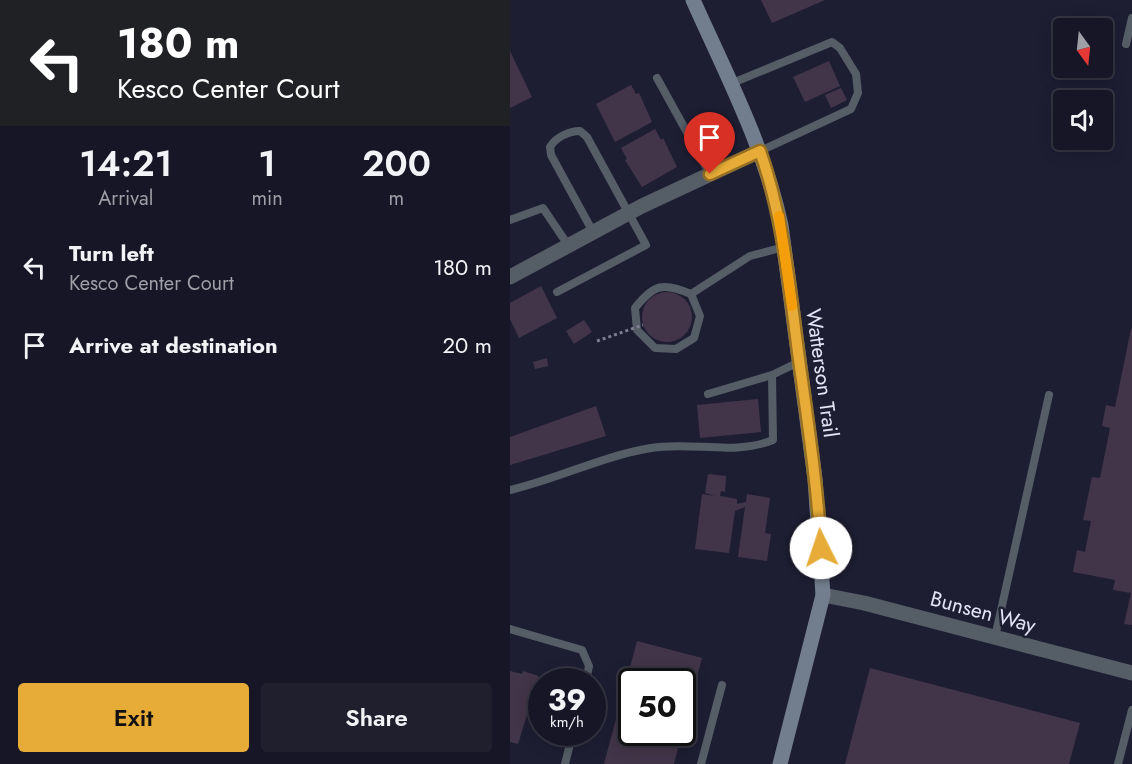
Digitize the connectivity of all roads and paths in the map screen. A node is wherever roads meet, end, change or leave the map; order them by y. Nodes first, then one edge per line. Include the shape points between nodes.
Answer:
1 (693, 0) edge
2 (1132, 18) edge
3 (1126, 45) dead end
4 (657, 78) dead end
5 (730, 84) junction
6 (760, 151) junction
7 (710, 174) junction
8 (629, 213) junction
9 (510, 220) edge
10 (593, 232) junction
11 (568, 245) junction
12 (784, 247) junction
13 (510, 277) edge
14 (557, 292) dead end
15 (691, 294) junction
16 (644, 325) dead end
17 (597, 341) dead end
18 (799, 362) junction
19 (772, 375) junction
20 (708, 394) dead end
21 (1049, 395) dead end
22 (510, 490) edge
23 (823, 595) junction
24 (510, 629) edge
25 (995, 637) junction
26 (589, 668) edge
27 (1132, 673) edge
28 (722, 685) dead end
29 (1132, 710) edge
30 (570, 746) edge
31 (565, 764) edge
32 (701, 764) edge
33 (780, 764) edge
34 (1118, 764) edge

1 - 5 main road, Watterson Trail
2 - 3 lane
4 - 7 lane
5 - 6 main road, Watterson Trail
5 - 6 lane via 832,42 856,74 858,93 851,109
6 - 7 street
6 - 12 main road, Watterson Trail via 772,185
7 - 8 street
8 - 10 street
8 - 10 lane via 587,137 580,131 571,131 553,141 551,155
8 - 14 lane via 646,245
9 - 11 lane via 543,208
10 - 11 street
11 - 13 street
12 - 15 lane via 750,256
12 - 18 main road, Watterson Trail
15 - 15 lane via 671,285 649,291 635,308 637,330 655,348 676,349 694,338 700,316
16 - 17 path, bridge
18 - 19 lane
18 - 23 main road, Watterson Trail via 816,490
19 - 20 lane
19 - 22 lane via 773,440 760,446 653,447 600,459
21 - 25 lane
23 - 25 street, Bunsen Way
23 - 33 main road, Watterson Trail
24 - 26 lane via 582,650
25 - 27 street, Bunsen Way
28 - 32 lane
29 - 34 lane
30 - 31 lane

